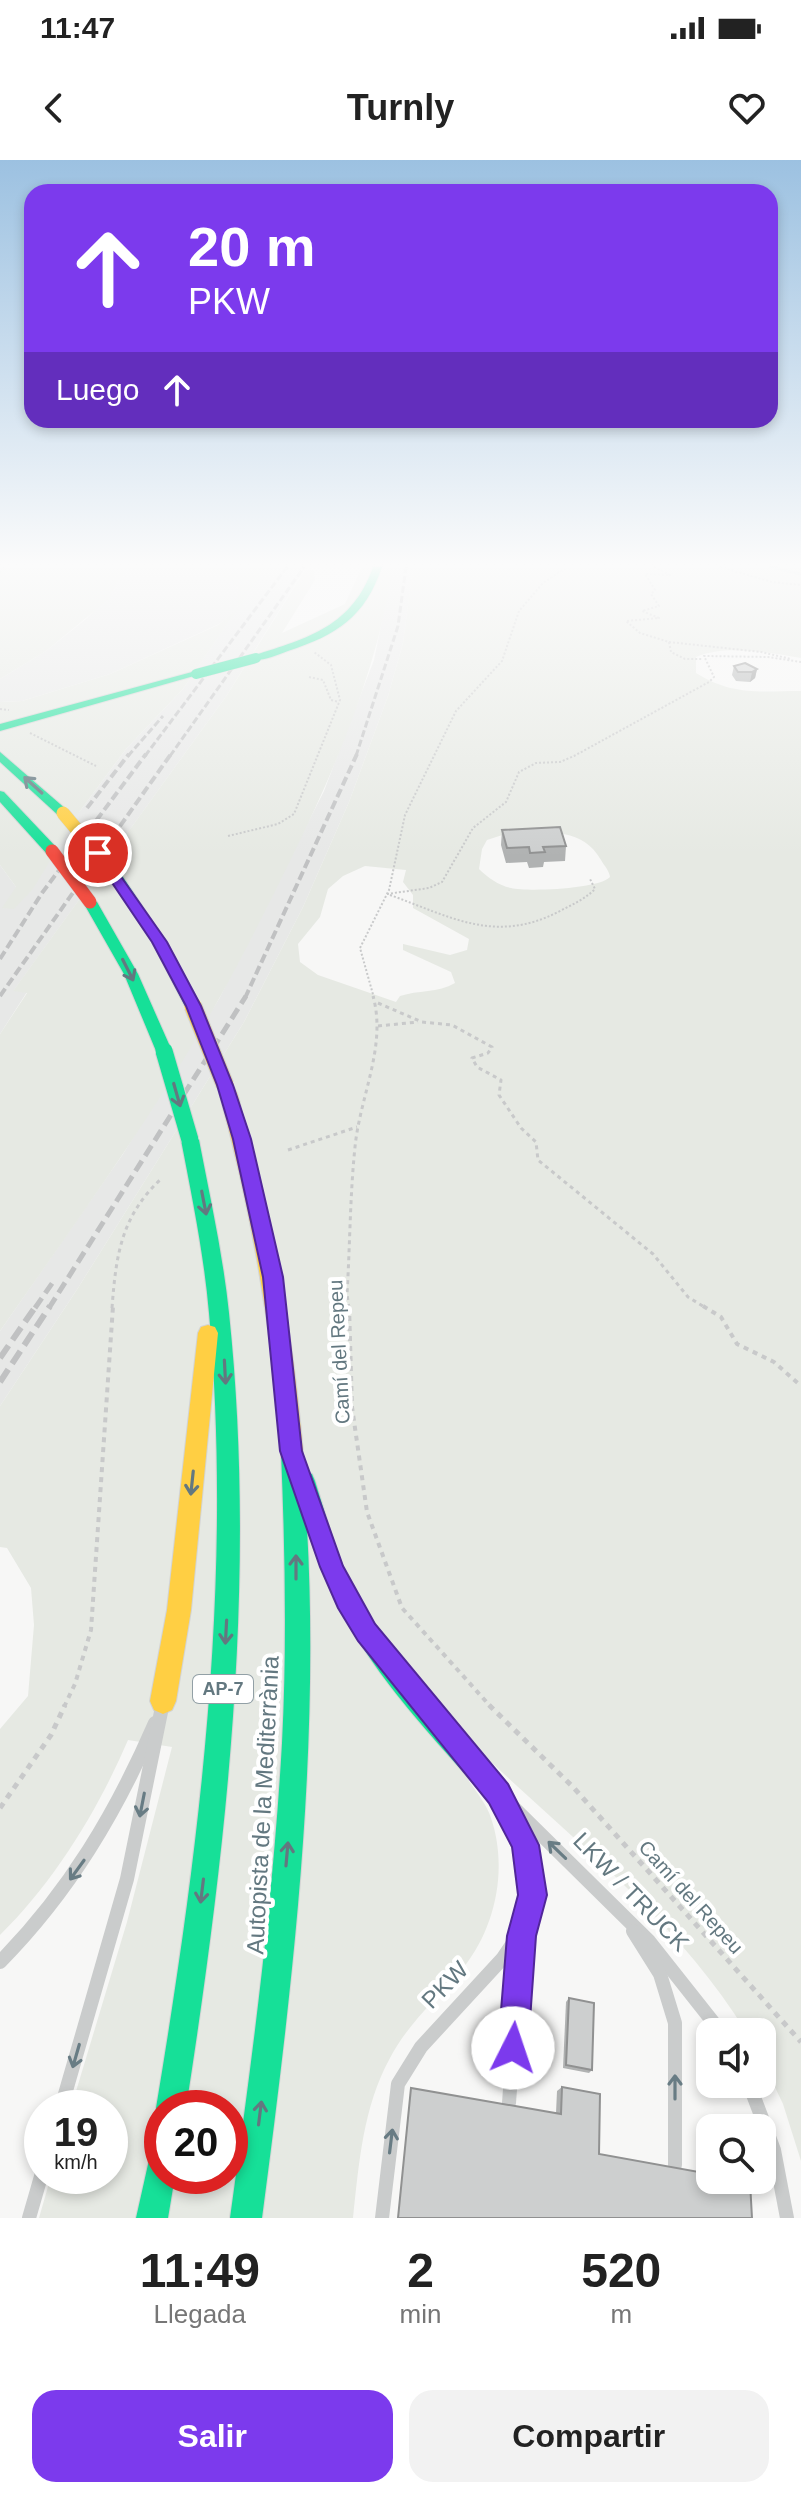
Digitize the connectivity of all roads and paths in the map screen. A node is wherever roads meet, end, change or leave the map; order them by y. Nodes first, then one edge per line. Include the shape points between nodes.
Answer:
1 (237, 663) edge
2 (328, 663) edge
3 (500, 663) edge
4 (705, 663) edge
5 (309, 677) dead end
6 (339, 702) junction
7 (6, 727) edge
8 (1, 757) edge
9 (96, 766) dead end
10 (0, 795) edge
11 (228, 836) dead end
12 (590, 879) dead end
13 (387, 894) junction
14 (377, 1003) junction
15 (422, 1022) junction
16 (378, 1026) junction
17 (357, 1127) junction
18 (288, 1150) dead end
19 (162, 1178) dead end
20 (215, 1267) junction
21 (801, 1386) edge
22 (291, 1451) junction
23 (163, 1701) junction
24 (499, 1793) junction
25 (0, 1808) edge
26 (619, 1910) junction
27 (521, 1936) junction
28 (0, 1962) edge
29 (711, 2018) edge
30 (801, 2042) edge
31 (66, 2090) edge
32 (174, 2090) edge
33 (755, 2098) edge
34 (509, 2103) edge
35 (675, 2165) edge
36 (36, 2194) edge
37 (156, 2194) edge
38 (29, 2218) edge
39 (152, 2218) edge
40 (246, 2218) edge
41 (382, 2218) edge
42 (787, 2218) edge

1 - 7 main road, bridge
2 - 6 path
3 - 13 path, Camí del Repeu via 456,711 405,815
4 - 13 path via 714,677 709,682 574,756 519,772 506,802 473,828 442,882
5 - 6 path via 327,682 331,700
6 - 11 path via 294,814 278,824
7 - 9 path
22 -> 8 main road, Autopista de la Mediterrània, bridge via 273,1277 242,1139 193,1006 114,874 63,813
10 -> 20 main road, AP-7, bridge via 90,902 131,974 164,1051 190,1140
12 - 13 path via 595,889 587,897 536,923 504,929 468,923
13 - 14 path, Camí del Repeu via 360,948
14 - 15 path
14 - 16 path, Camí del Repeu
15 - 16 path
15 - 21 path via 452,1025 492,1047 472,1058 477,1067 501,1080 499,1095 536,1142 538,1160 653,1254 688,1297 721,1317 737,1344 774,1362
16 - 17 path, Camí del Repeu
17 - 18 path
17 - 30 path, Camí del Repeu via 347,1294 352,1407 367,1512 402,1608 483,1699 573,1787
19 - 25 path via 143,1196 116,1254 91,1630 75,1684 51,1735
20 -> 23 main road via 179,1610
20 -> 32 main road, AP-7 via 228,1422 227,1624 203,1887
22 - 24 main road via 346,1600 376,1645
40 -> 22 main road, Autopista de la Mediterrània via 290,1816 296,1584
23 -> 28 lane via 136,1769 92,1849
23 -> 31 lane via 127,1879
26 -> 24 lane, LKW / TRUCK
24 - 27 lane, PKW via 525,1845 531,1873 532,1895
26 - 29 lane, LKW / TRUCK
35 -> 26 lane via 672,2002
27 - 34 lane
41 -> 27 lane, PKW via 398,2084 406,2067
33 - 42 lane via 770,2133
36 - 38 lane
37 - 39 main road

